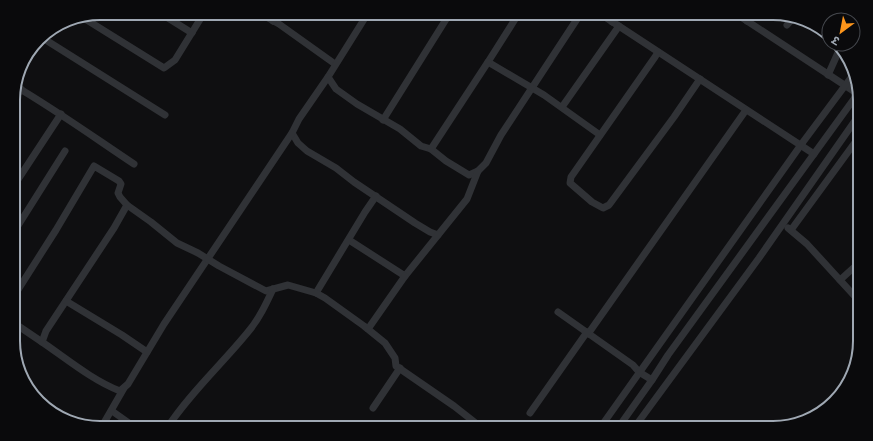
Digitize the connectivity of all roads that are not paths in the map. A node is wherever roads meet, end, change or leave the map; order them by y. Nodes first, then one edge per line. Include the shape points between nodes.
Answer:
1 (171, 20) edge
2 (200, 20) edge
3 (363, 20) edge
4 (446, 20) edge
5 (515, 20) edge
6 (576, 20) edge
7 (609, 20) edge
8 (89, 21) edge
9 (273, 21) edge
10 (747, 21) edge
11 (612, 22) joint
12 (619, 26) junction
13 (192, 33) junction
14 (46, 40) edge
15 (658, 52) junction
16 (838, 53) edge
17 (488, 62) junction
18 (335, 64) junction
19 (828, 75) junction
20 (328, 77) junction
21 (700, 79) junction
22 (850, 79) edge
23 (845, 86) junction
24 (532, 88) junction
25 (852, 89) edge
26 (21, 90) edge
27 (853, 101) edge
28 (562, 108) junction
29 (746, 110) junction
30 (61, 114) junction
31 (166, 115) dead end
32 (383, 120) junction
33 (853, 124) edge
34 (292, 133) junction
35 (600, 135) junction
36 (800, 145) junction
37 (853, 145) edge
38 (431, 149) junction
39 (65, 151) dead end
40 (814, 154) junction
41 (134, 164) dead end
42 (478, 171) junction
43 (20, 176) edge
44 (376, 196) junction
45 (127, 205) junction
46 (20, 222) edge
47 (783, 224) junction
48 (791, 230) junction
49 (438, 234) junction
50 (349, 240) junction
51 (207, 259) junction
52 (853, 268) edge
53 (405, 276) junction
54 (840, 280) junction
55 (20, 287) edge
56 (273, 289) junction
57 (316, 293) junction
58 (853, 294) edge
59 (66, 301) junction
60 (558, 312) dead end
61 (20, 327) edge
62 (368, 329) junction
63 (588, 333) junction
64 (42, 342) junction
65 (147, 352) junction
66 (400, 368) junction
67 (639, 372) junction
68 (652, 380) junction
69 (126, 386) junction
70 (373, 408) dead end
71 (112, 411) junction
72 (530, 413) dead end
73 (106, 421) edge
74 (126, 421) edge
75 (173, 421) edge
76 (472, 421) edge
77 (605, 421) edge
78 (623, 421) edge
79 (639, 421) edge

1 - 13 street
2 - 13 street
3 - 18 street
4 - 32 street
5 - 17 street
6 - 24 street
7 - 11 street
8 - 13 street via 164,68 175,60
9 - 18 street
10 - 19 street
11 - 12 street
12 - 15 street
12 - 28 street
14 - 31 street
15 - 21 street
15 - 35 street
16 - 19 street
17 - 24 street
17 - 38 street
18 - 20 street
19 - 23 street
20 - 32 street via 336,89
20 - 34 street
21 - 29 street
21 - 35 street via 614,199 603,208 570,183 571,177
22 - 23 street
23 - 25 street
23 - 36 street
24 - 28 street
24 - 42 street via 501,134 486,163
26 - 30 street
27 - 40 street
28 - 35 street
29 - 36 street
29 - 63 street
30 - 41 street
30 - 43 street
32 - 38 street via 422,146
33 - 47 street
34 - 44 street via 307,151
34 - 51 street
36 - 40 street
36 - 67 street
37 - 48 street
38 - 42 street via 469,174
39 - 46 street
40 - 68 street via 668,354
42 - 49 street via 467,199
44 - 49 street via 425,229
44 - 50 street
45 - 51 street via 177,244
45 - 55 street via 118,193 119,181 94,166
45 - 59 street
47 - 48 street
47 - 79 street
48 - 54 street
49 - 53 street
50 - 53 street
50 - 57 street
51 - 56 street via 266,291
51 - 65 street
52 - 54 street
53 - 62 street
54 - 58 street
56 - 57 street via 288,285
56 - 75 street via 249,331
57 - 62 street
59 - 64 street via 46,331
59 - 65 street
60 - 63 street
61 - 64 street
62 - 66 street via 385,344 396,366
63 - 67 street
63 - 72 street
64 - 69 street via 110,387 120,391
65 - 69 street
66 - 70 street
66 - 76 street
67 - 68 street
67 - 77 street
68 - 78 street
69 - 71 street
71 - 73 street
71 - 74 street

